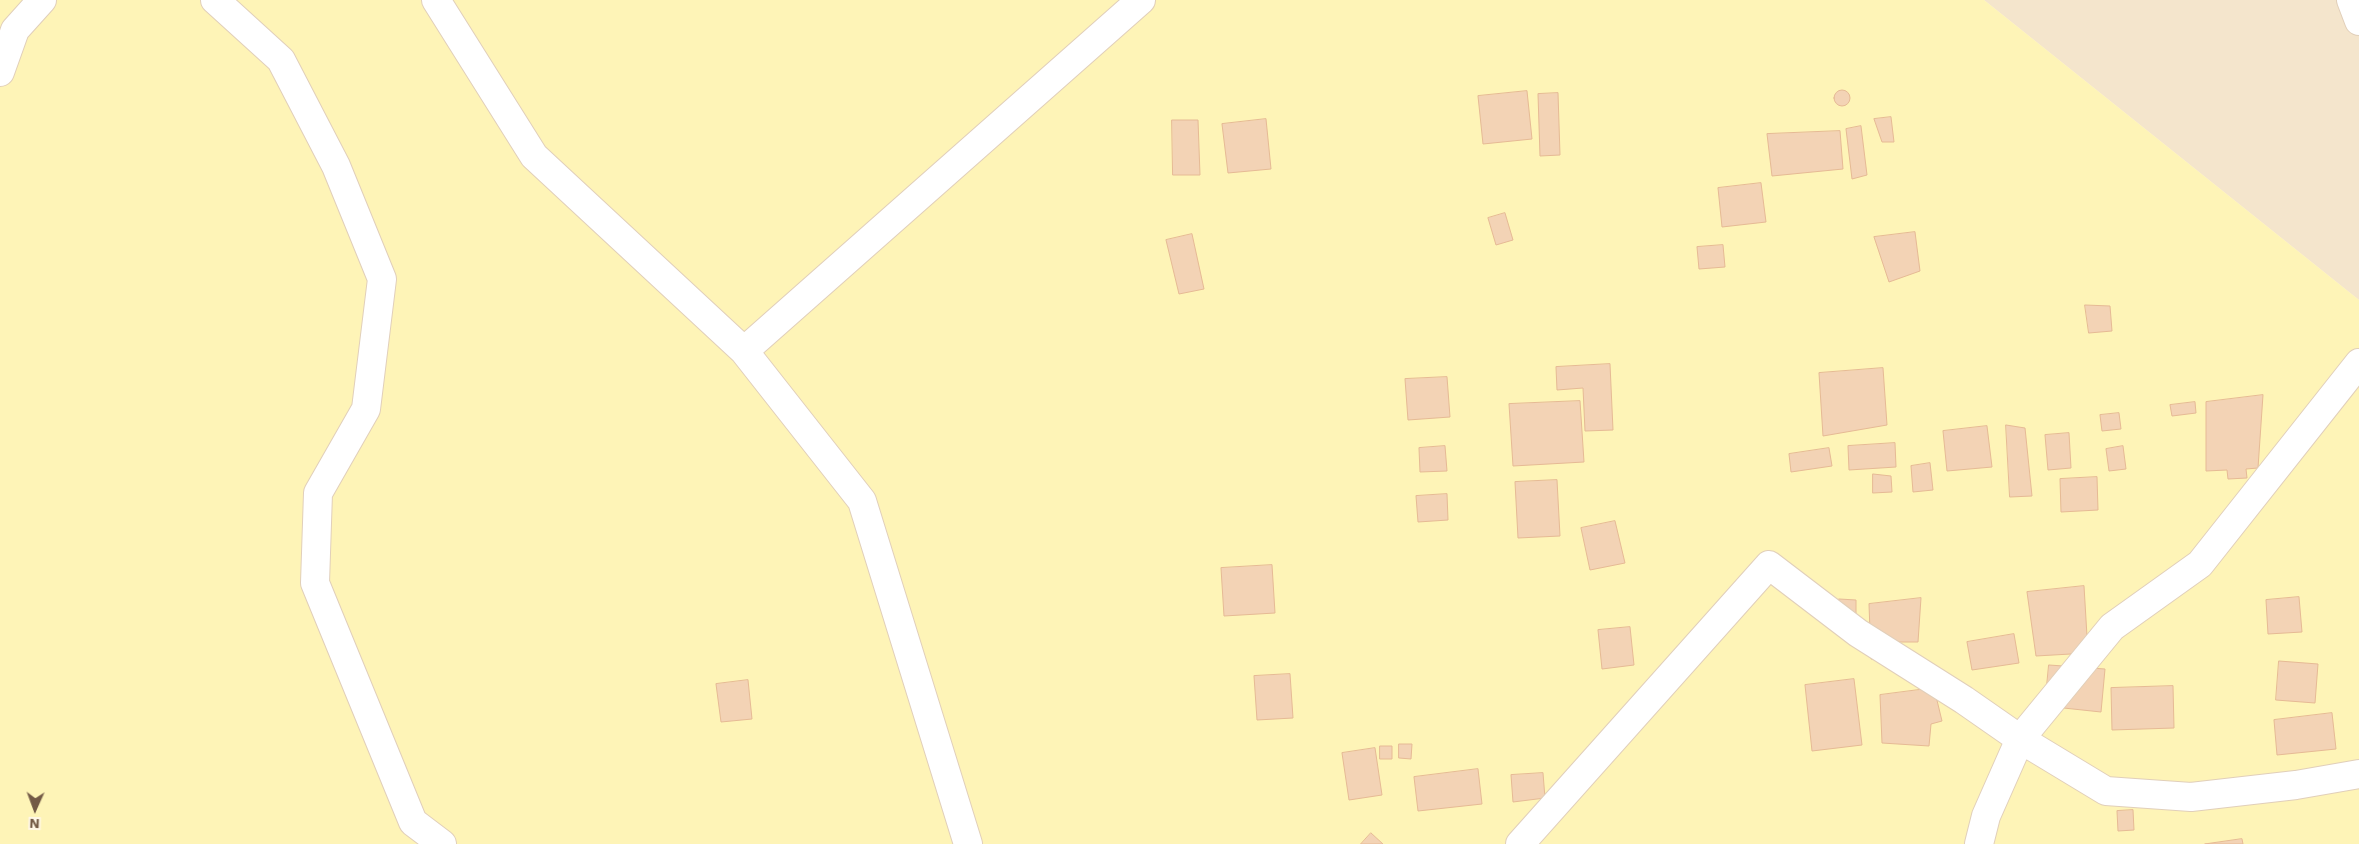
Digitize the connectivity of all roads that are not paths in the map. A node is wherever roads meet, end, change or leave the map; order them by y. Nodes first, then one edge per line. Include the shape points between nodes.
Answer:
1 (42, 0) edge
2 (215, 0) edge
3 (436, 0) edge
4 (1141, 0) edge
5 (2351, 0) edge
6 (2359, 21) edge
7 (0, 72) edge
8 (744, 351) junction
9 (2359, 363) edge
10 (2020, 739) junction
11 (2359, 774) edge
12 (442, 844) edge
13 (968, 844) edge
14 (1520, 844) edge
15 (1979, 844) edge

1 - 7 street via 15,30
2 - 12 street via 281,60 336,166 382,279 366,409 318,492 315,583 412,822
3 - 8 street via 534,156
4 - 8 street
5 - 6 street
8 - 13 street via 862,501
9 - 10 street via 2200,564 2112,627
10 - 11 street via 2106,791 2191,797
10 - 14 street via 1858,633 1769,565
10 - 15 street via 1986,816

